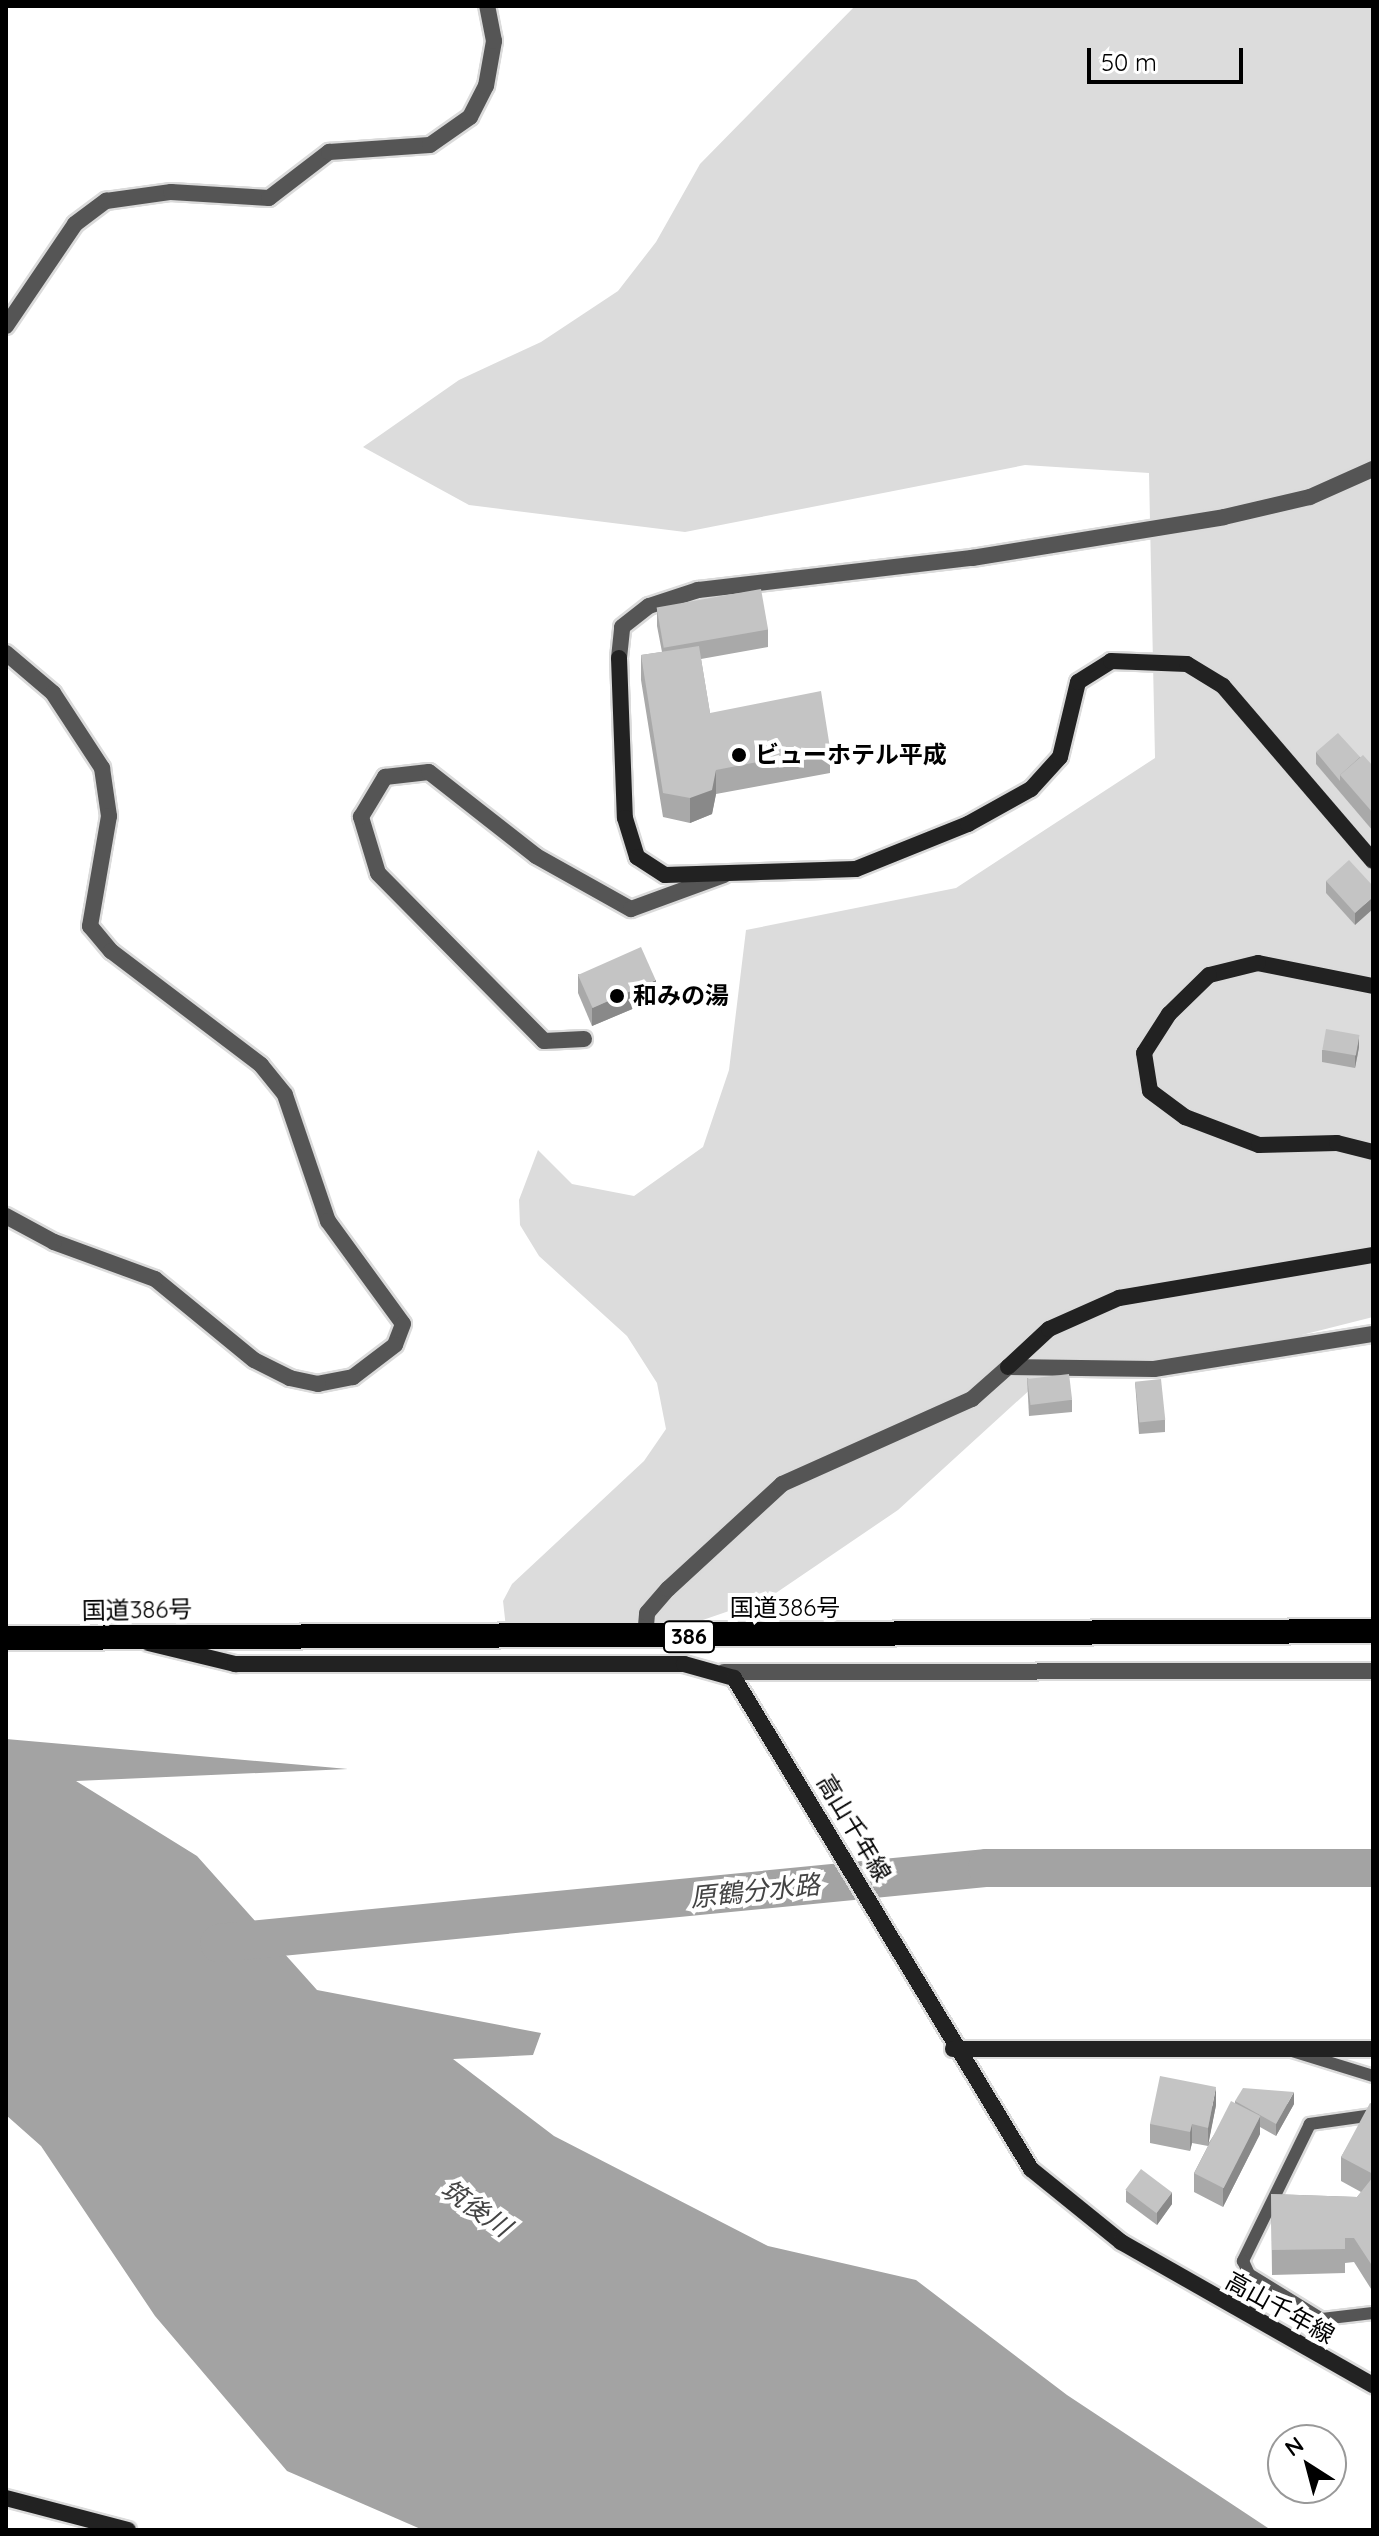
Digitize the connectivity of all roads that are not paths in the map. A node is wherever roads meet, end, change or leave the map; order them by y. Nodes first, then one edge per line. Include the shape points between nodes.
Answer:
1 (487, 6) edge
2 (6, 326) edge
3 (1373, 469) edge
4 (6, 653) edge
5 (1373, 861) edge
6 (729, 873) junction
7 (1373, 986) edge
8 (584, 1039) dead end
9 (1373, 1152) edge
10 (6, 1216) edge
11 (1373, 1255) edge
12 (1373, 1334) edge
13 (1008, 1367) junction
14 (1373, 1631) edge
15 (645, 1637) junction
16 (6, 1638) edge
17 (140, 1640) junction
18 (1373, 1671) edge
19 (724, 1672) junction
20 (953, 2049) junction
21 (1289, 2049) junction
22 (1373, 2049) edge
23 (1373, 2076) edge
24 (1373, 2115) edge
25 (1373, 2313) edge
26 (1373, 2385) edge
27 (6, 2498) edge
28 (128, 2530) edge

1 - 2 street via 494,41 486,86 470,117 430,145 329,152 269,198 171,192 106,201 75,224
3 - 6 street via 1310,497 1224,517 972,558 698,590 649,606 622,627 625,818 637,857 665,875
4 - 10 street via 53,693 102,768 109,816 90,926 111,951 261,1065 285,1095 328,1221 403,1324 395,1345 353,1377 318,1384 290,1378 254,1360 155,1279
5 - 6 street via 1223,686 1187,664 1111,661 1078,682 1060,757 1031,789 856,869
6 - 8 street via 631,909 536,856 429,772 385,777 361,817 378,873 544,1041
7 - 9 street via 1258,963 1209,975 1169,1014 1144,1053 1150,1091 1185,1117 1259,1145 1337,1143
11 - 13 street via 1119,1298 1049,1329
12 - 13 street via 1154,1369
13 - 15 street via 972,1399 782,1484 668,1589 647,1613
14 - 15 highway, 国道386号 / 386
15 - 17 highway, 国道386号 / 386
16 - 17 highway, 国道386号 / 386
17 - 19 street, 高山千年線 via 235,1664 684,1664
18 - 19 street
19 - 20 street, 高山千年線 via 741,1685
20 - 21 street
20 - 26 street, 高山千年線 via 1018,2153 1078,2212 1228,2309
21 - 22 street
21 - 23 lane
24 - 25 lane via 1310,2124 1243,2261 1249,2274 1322,2319
27 - 28 street

